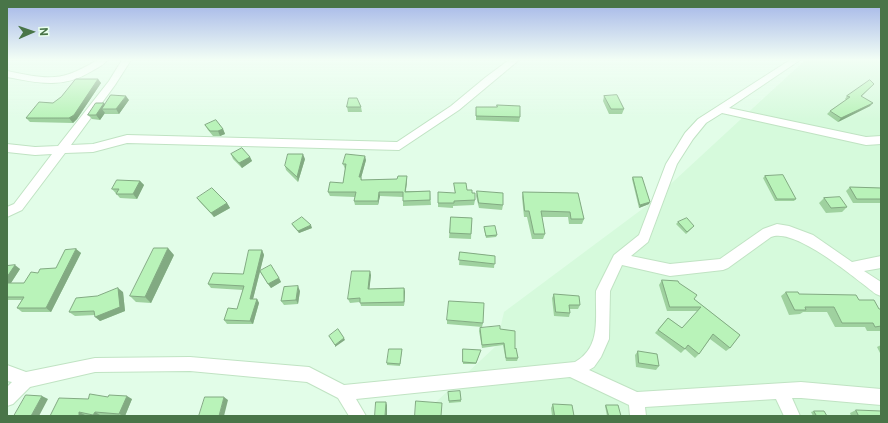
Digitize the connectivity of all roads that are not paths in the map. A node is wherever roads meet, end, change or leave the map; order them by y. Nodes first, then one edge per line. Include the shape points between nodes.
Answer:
1 (42, 80) edge
2 (59, 80) edge
3 (114, 80) edge
4 (488, 80) edge
5 (765, 80) edge
6 (720, 109) junction
7 (881, 140) edge
8 (7, 148) edge
9 (61, 150) junction
10 (7, 212) edge
11 (620, 260) junction
12 (881, 262) edge
13 (850, 268) junction
14 (881, 290) edge
15 (571, 370) junction
16 (7, 373) edge
17 (26, 380) junction
18 (780, 391) junction
19 (343, 393) junction
20 (881, 397) edge
21 (7, 398) edge
22 (637, 408) edge
23 (358, 416) edge
24 (792, 416) edge

1 - 2 street
3 - 9 street
4 - 9 street via 455,108 399,146 127,139 93,148
5 - 6 street
6 - 7 street via 866,141
6 - 11 street via 702,121 689,136 672,164 644,238
8 - 9 street
9 - 10 street via 18,207
11 - 13 street via 670,270 723,264 767,233 777,229 809,239
11 - 15 street via 603,290 602,339 589,362
12 - 13 street
13 - 14 street
15 - 19 street
15 - 22 street
16 - 17 street
17 - 19 street via 94,365 190,364 309,376
17 - 21 street
18 - 20 street via 801,390
18 - 22 street
18 - 24 street
19 - 23 street

